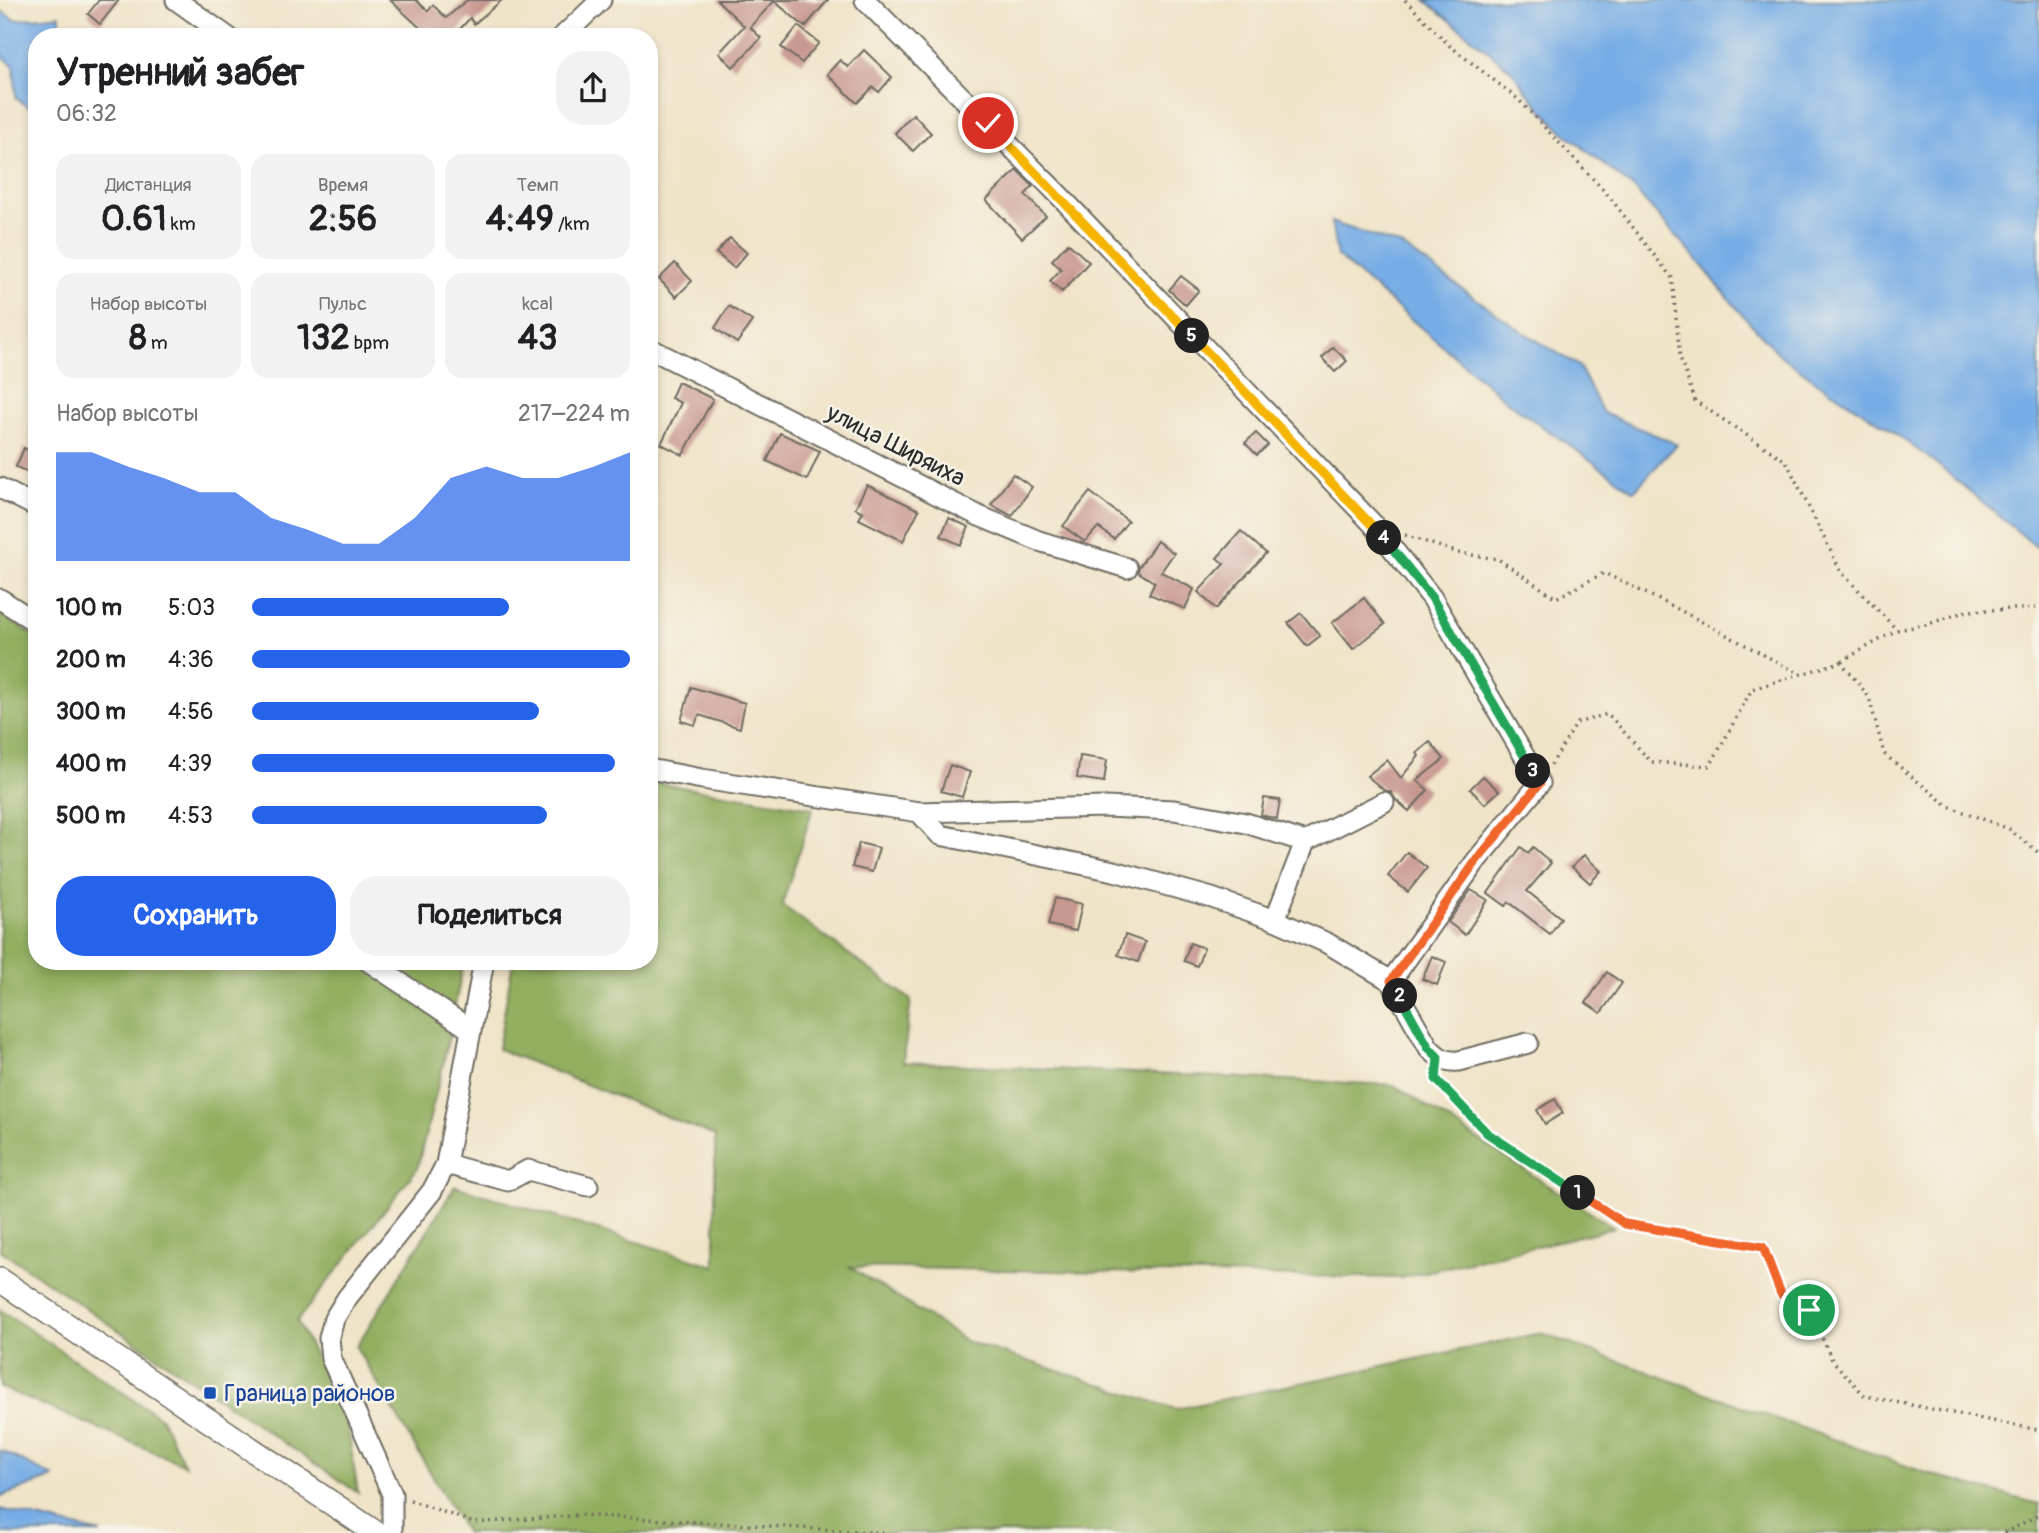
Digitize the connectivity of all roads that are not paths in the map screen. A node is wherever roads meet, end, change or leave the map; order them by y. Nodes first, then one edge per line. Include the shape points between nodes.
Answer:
1 (601, 0) edge
2 (864, 0) edge
3 (181, 1) edge
4 (216, 28) edge
5 (571, 28) edge
6 (658, 353) edge
7 (0, 488) edge
8 (28, 502) edge
9 (1127, 568) dead end
10 (0, 599) edge
11 (28, 617) edge
12 (658, 771) edge
13 (1384, 802) dead end
14 (919, 812) junction
15 (1305, 842) junction
16 (1275, 920) junction
17 (381, 970) edge
18 (482, 970) edge
19 (1391, 981) junction
20 (471, 1030) junction
21 (1528, 1042) dead end
22 (446, 1164) junction
23 (588, 1186) dead end
24 (0, 1280) edge
25 (376, 1533) edge
26 (392, 1533) edge

1 - 5 street
2 - 19 street via 1057,193 1373,524 1432,598 1540,783 1476,861
3 - 4 street
6 - 9 street, улица Ширяиха via 979,516
7 - 8 street
10 - 11 street
12 - 14 street
13 - 15 street
14 - 15 street via 1105,807 1174,810 1246,823
14 - 16 street via 940,835 1114,871
15 - 16 street
16 - 19 street via 1327,943
17 - 20 street
18 - 20 street
19 - 21 street via 1429,1048 1448,1062
20 - 22 street
22 - 23 street via 508,1181 528,1170
22 - 26 street via 432,1191 347,1298 329,1338 331,1358 393,1494
24 - 25 main road

